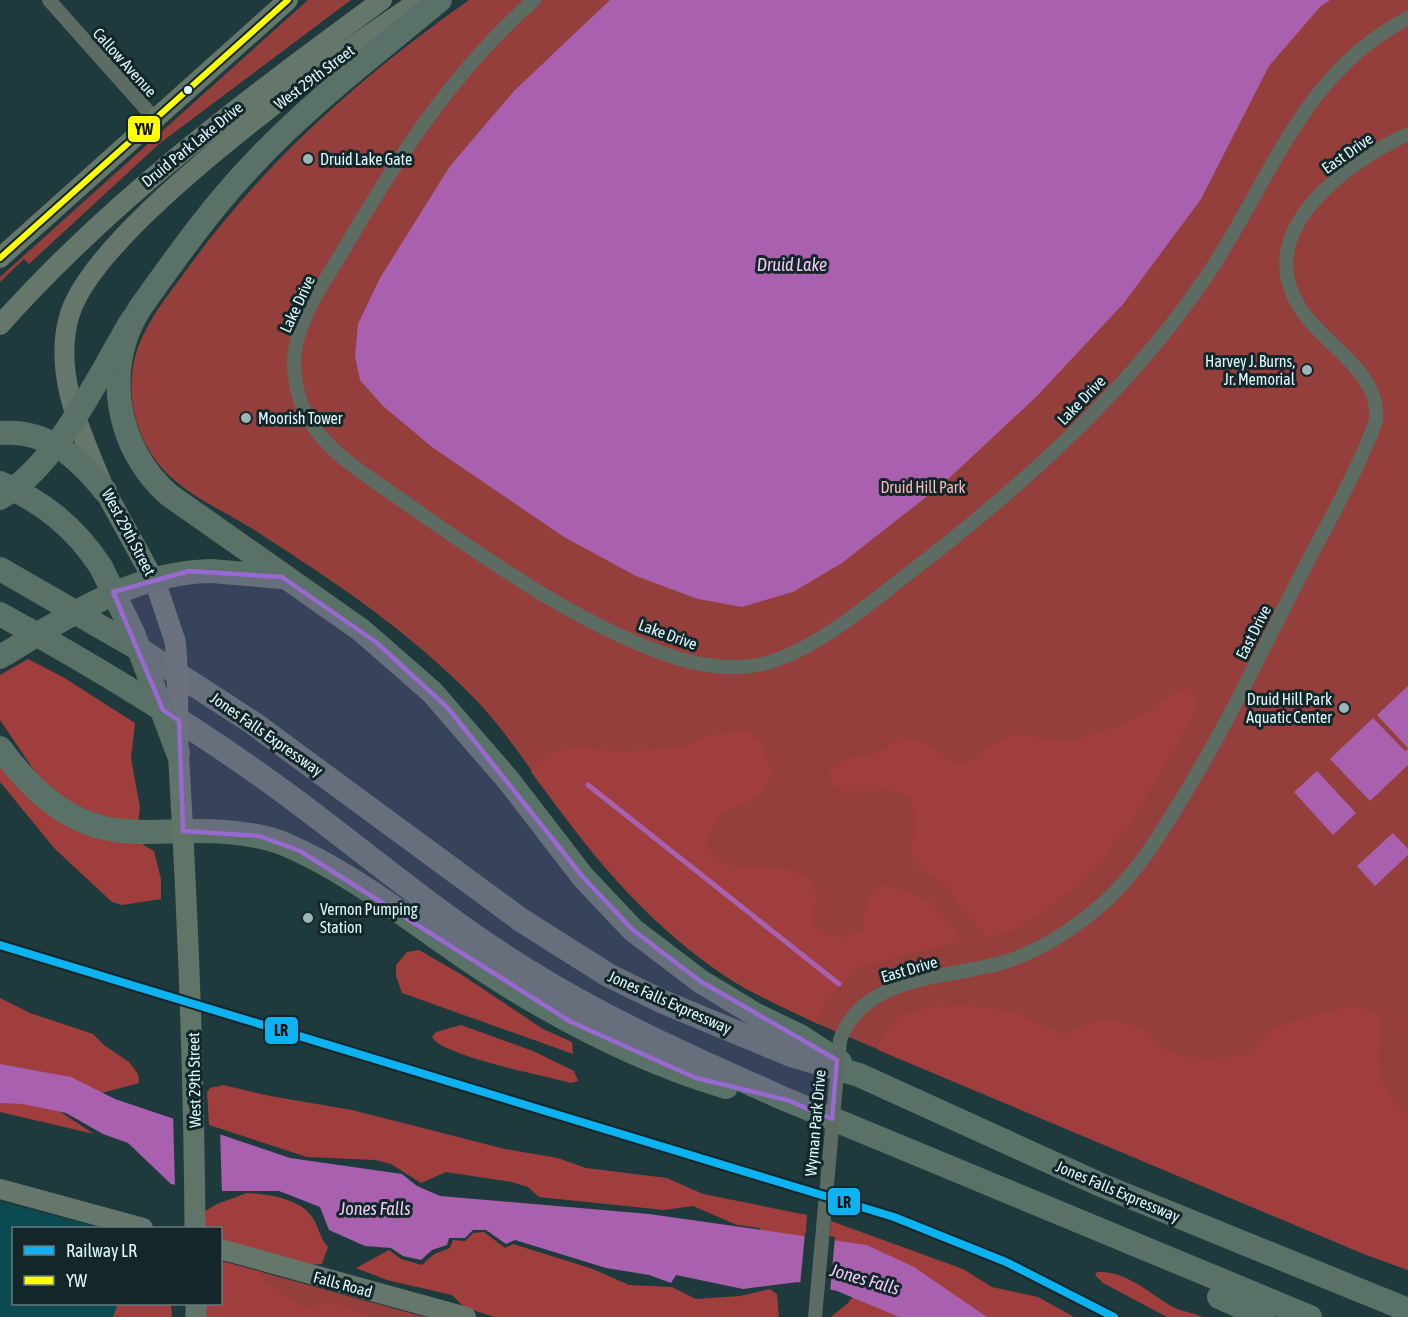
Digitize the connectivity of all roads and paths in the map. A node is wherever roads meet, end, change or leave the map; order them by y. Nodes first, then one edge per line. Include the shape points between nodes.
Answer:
1 (49, 0) edge
2 (288, 0) edge
3 (382, 0) edge
4 (420, 0) edge
5 (440, 0) edge
6 (534, 0) edge
7 (1408, 18) edge
8 (154, 118) junction
9 (1408, 134) edge
10 (0, 258) edge
11 (136, 314) junction
12 (0, 325) edge
13 (0, 433) edge
14 (0, 483) edge
15 (105, 491) junction
16 (0, 498) edge
17 (0, 569) edge
18 (282, 577) junction
19 (0, 614) edge
20 (0, 657) edge
21 (0, 748) edge
22 (178, 753) junction
23 (840, 1040) joint
24 (859, 1075) junction
25 (787, 1100) junction
26 (0, 1189) edge
27 (139, 1227) edge
28 (195, 1227) edge
29 (222, 1250) edge
30 (1169, 1260) junction
31 (1408, 1310) edge
32 (466, 1317) edge
33 (814, 1317) edge
34 (1263, 1317) edge
35 (1310, 1317) edge

1 - 8 street, Callow Avenue
2 - 8 main road
3 - 12 main road, Druid Park Lake Drive via 160,168 102,220
4 - 15 main road, West 29th Street via 229,142 116,244 91,273 68,318 64,354 67,385 77,420
5 - 11 highway via 316,104 253,164 215,206
6 - 7 street, Lake Drive via 476,56 443,95 330,273 306,317 295,353 301,401 322,438 350,462 537,590 667,654 735,668 782,658 844,622 934,554 1059,447 1114,391 1196,292 1239,226 1291,130 1322,86 1367,43
8 - 10 main road
9 - 23 street, East Drive via 1353,166 1318,195 1300,220 1289,246 1287,276 1292,294 1312,323 1374,391 1376,421 1186,793 1127,879 1073,927 1010,960 881,993 857,1010
11 - 16 highway, bridge via 52,450 36,470
11 - 18 highway, bridge via 123,349 119,398 126,432 139,463 169,495
13 - 15 highway via 27,434 57,443 79,460
14 - 22 highway, bridge via 30,496 56,514 101,567 133,633
15 - 22 main road, West 29th Street, bridge via 156,584 175,641
17 - 24 highway, Jones Falls Expressway via 139,648 253,723 520,920 600,970 661,1001 791,1056
18 - 20 highway, bridge via 211,571 178,573 120,589
18 - 24 highway via 361,630 448,708 583,877 633,930 700,981 800,1036
19 - 25 highway via 120,683 226,753 497,952 581,1002
21 - 25 highway via 33,788 73,816 114,830 236,833 279,842 354,882 484,971 571,1022 696,1078
22 - 28 main road, West 29th Street, bridge via 192,995
23 - 33 street, Wyman Park Drive, bridge
24 - 31 highway, Jones Falls Expressway via 1101,1185
25 - 30 highway
26 - 27 main road
29 - 32 main road, Falls Road
30 - 34 highway via 1196,1284
30 - 35 highway

